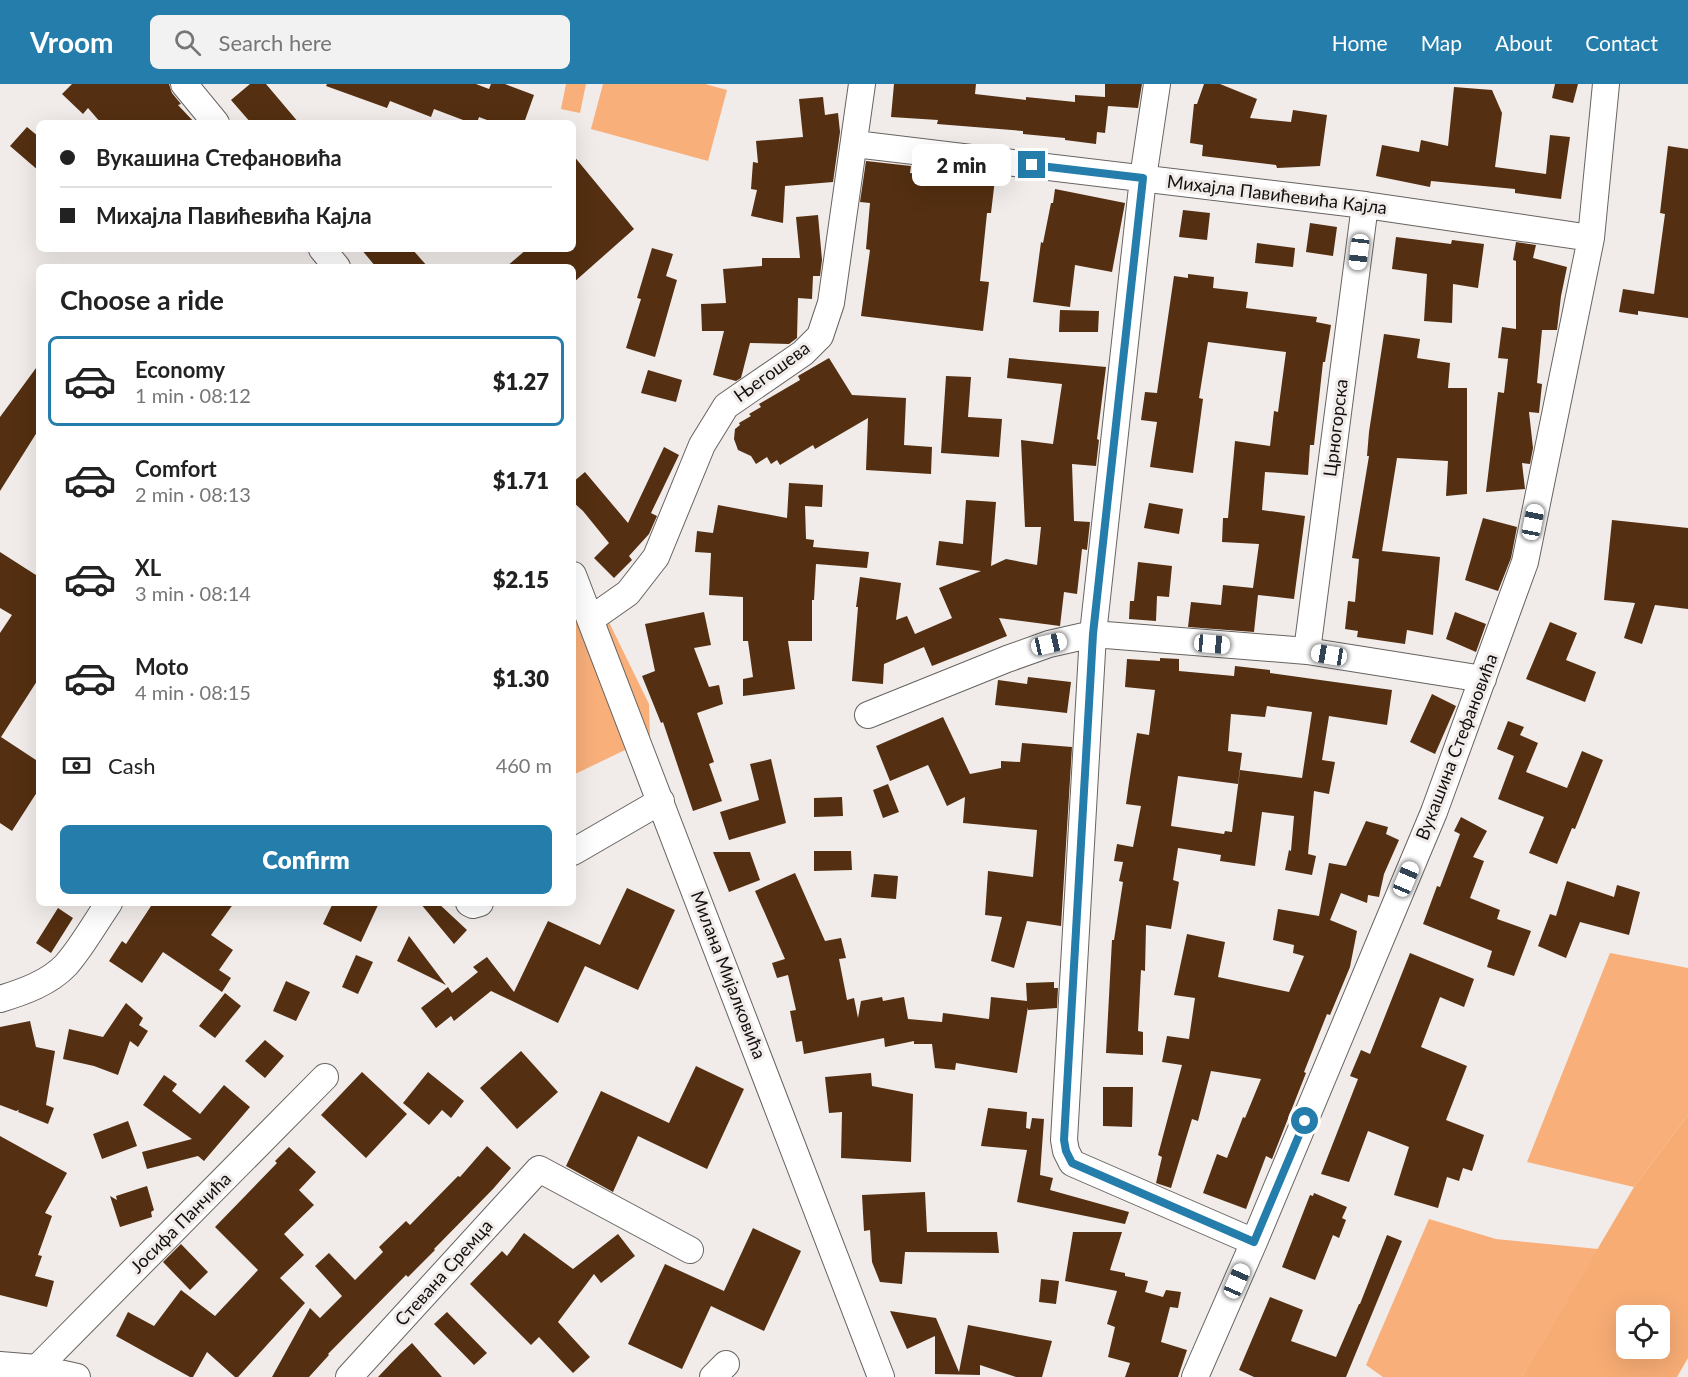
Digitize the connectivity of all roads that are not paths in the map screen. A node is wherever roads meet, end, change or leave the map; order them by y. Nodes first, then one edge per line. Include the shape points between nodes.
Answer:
1 (184, 84) edge
2 (862, 84) edge
3 (1157, 84) edge
4 (1606, 84) edge
5 (214, 120) edge
6 (855, 144) junction
7 (1143, 178) junction
8 (1365, 205) junction
9 (1591, 238) junction
10 (324, 252) edge
11 (334, 264) edge
12 (576, 582) edge
13 (591, 619) junction
14 (1093, 634) junction
15 (1307, 651) junction
16 (1483, 679) junction
17 (868, 715) dead end
18 (661, 801) junction
19 (576, 850) edge
20 (107, 906) edge
21 (0, 999) edge
22 (325, 1077) dead end
23 (1254, 1242) junction
24 (690, 1250) dead end
25 (0, 1365) edge
26 (37, 1368) junction
27 (77, 1377) edge
28 (349, 1377) edge
29 (881, 1377) edge
30 (1195, 1377) edge

1 - 5 street
2 - 6 street, Његошева
3 - 7 street
4 - 9 street, Вукашина Стефановића
6 - 7 street, Михајла Павићевића Кајла
6 - 13 street, Његошева via 831,303 820,336 803,353 726,406 702,445 656,557 628,593
7 - 8 street, Михајла Павићевића Кајла
7 - 14 street
8 - 9 street, Михајла Павићевића Кајла
8 - 15 street, Црногорска
9 - 16 street, Вукашина Стефановића via 1526,562
10 - 11 street
12 - 13 street, Милана Мијалковића
13 - 18 street, Милана Мијалковића
14 - 15 street
14 - 17 street via 1007,659
14 - 23 street via 1066,1151 1072,1163
15 - 16 street
16 - 23 street, Вукашина Стефановића via 1434,812
18 - 19 street
18 - 29 street, Милана Мијалковића
20 - 21 street via 57,973
22 - 26 street, Јосифа Панчића
23 - 30 street, Вукашина Стефановића
24 - 28 street, Стевана Сремца via 538,1169
25 - 26 street
26 - 27 street

